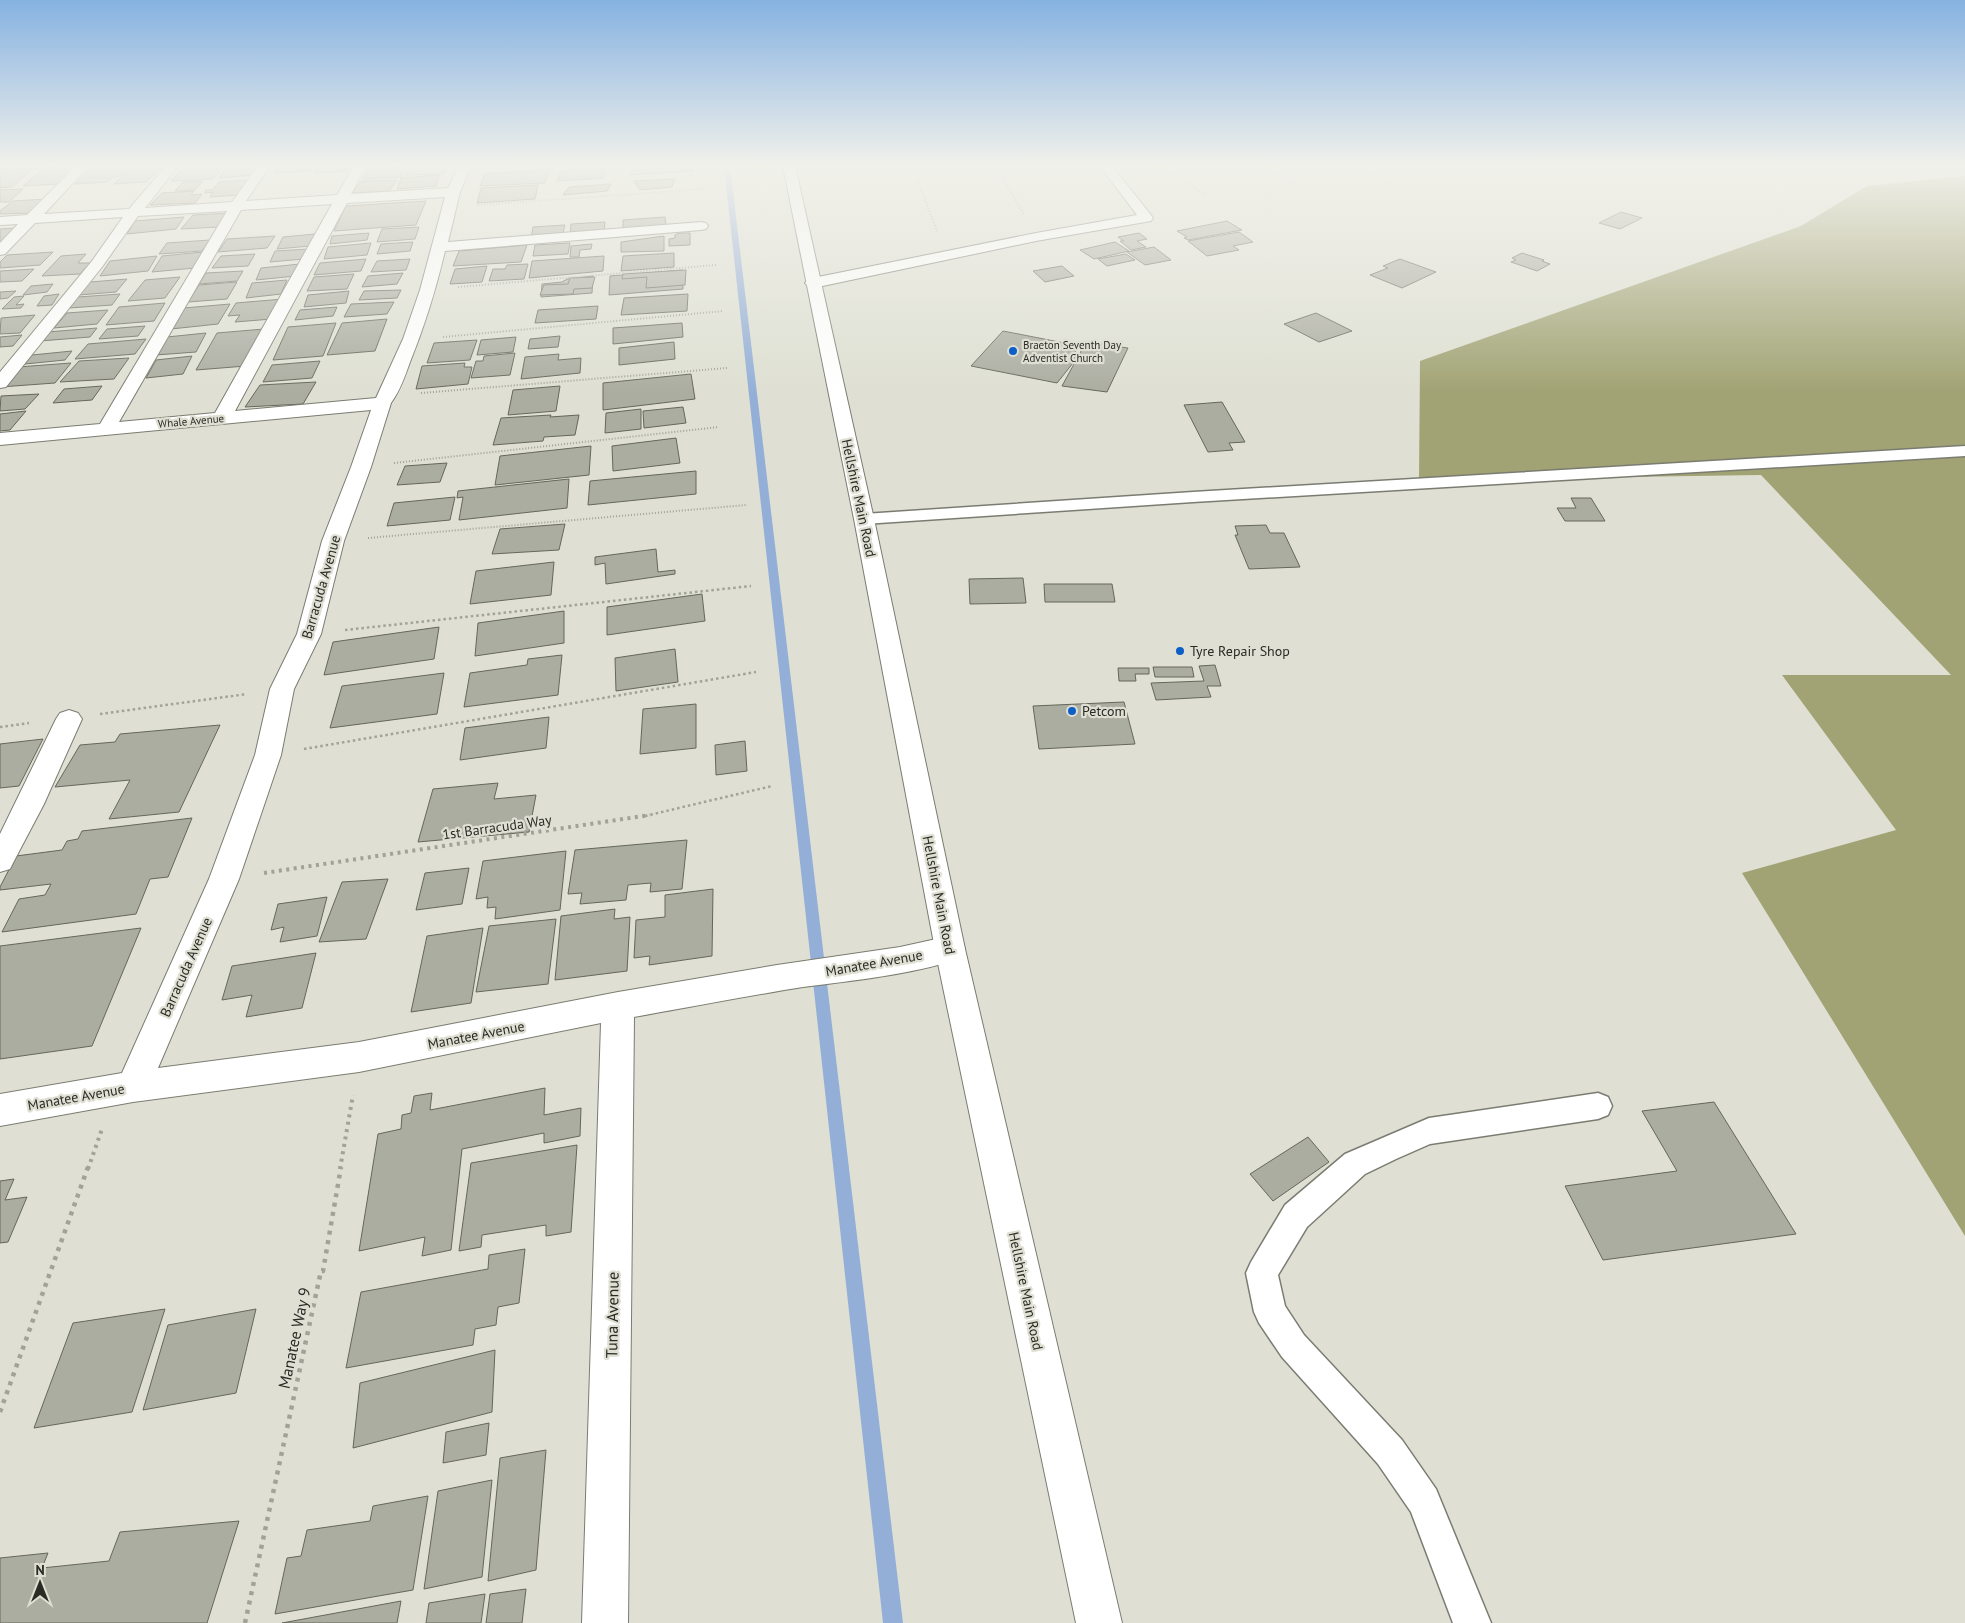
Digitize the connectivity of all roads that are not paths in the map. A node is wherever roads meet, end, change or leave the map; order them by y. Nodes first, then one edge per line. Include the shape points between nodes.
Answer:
1 (9, 242) edge
2 (113, 242) edge
3 (217, 242) edge
4 (319, 242) edge
5 (441, 242) edge
6 (505, 242) edge
7 (805, 242) edge
8 (1012, 242) edge
9 (440, 247) junction
10 (0, 251) edge
11 (813, 283) junction
12 (0, 383) edge
13 (385, 399) junction
14 (222, 418) junction
15 (106, 429) junction
16 (0, 440) edge
17 (1965, 451) edge
18 (864, 519) junction
19 (68, 719) road end
20 (0, 861) edge
21 (950, 949) junction
22 (618, 1006) junction
23 (125, 1089) junction
24 (1598, 1106) dead end
25 (0, 1110) edge
26 (605, 1623) edge
27 (1099, 1623) edge
28 (1472, 1623) edge

1 - 10 street
2 - 12 street
3 - 15 street
4 - 14 street
5 - 9 street, Barracuda Avenue
6 - 9 street
7 - 11 street, Hellshire Main Road
8 - 11 street
9 - 13 street, Barracuda Avenue via 411,340
11 - 18 street, Hellshire Main Road
13 - 14 street, Whale Avenue
13 - 23 street, Barracuda Avenue via 333,542 309,634 282,689 268,755 224,879
14 - 15 street, Whale Avenue
15 - 16 street, Whale Avenue
17 - 18 lane
18 - 21 street, Hellshire Main Road
19 - 20 street
21 - 22 street, Manatee Avenue
21 - 27 street, Hellshire Main Road
22 - 23 street, Manatee Avenue via 359,1058
22 - 26 street, Tuna Avenue
23 - 25 street, Manatee Avenue
24 - 28 lane via 1429,1131 1386,1148 1355,1164 1296,1216 1262,1273 1270,1312 1293,1346 1390,1452 1424,1501

